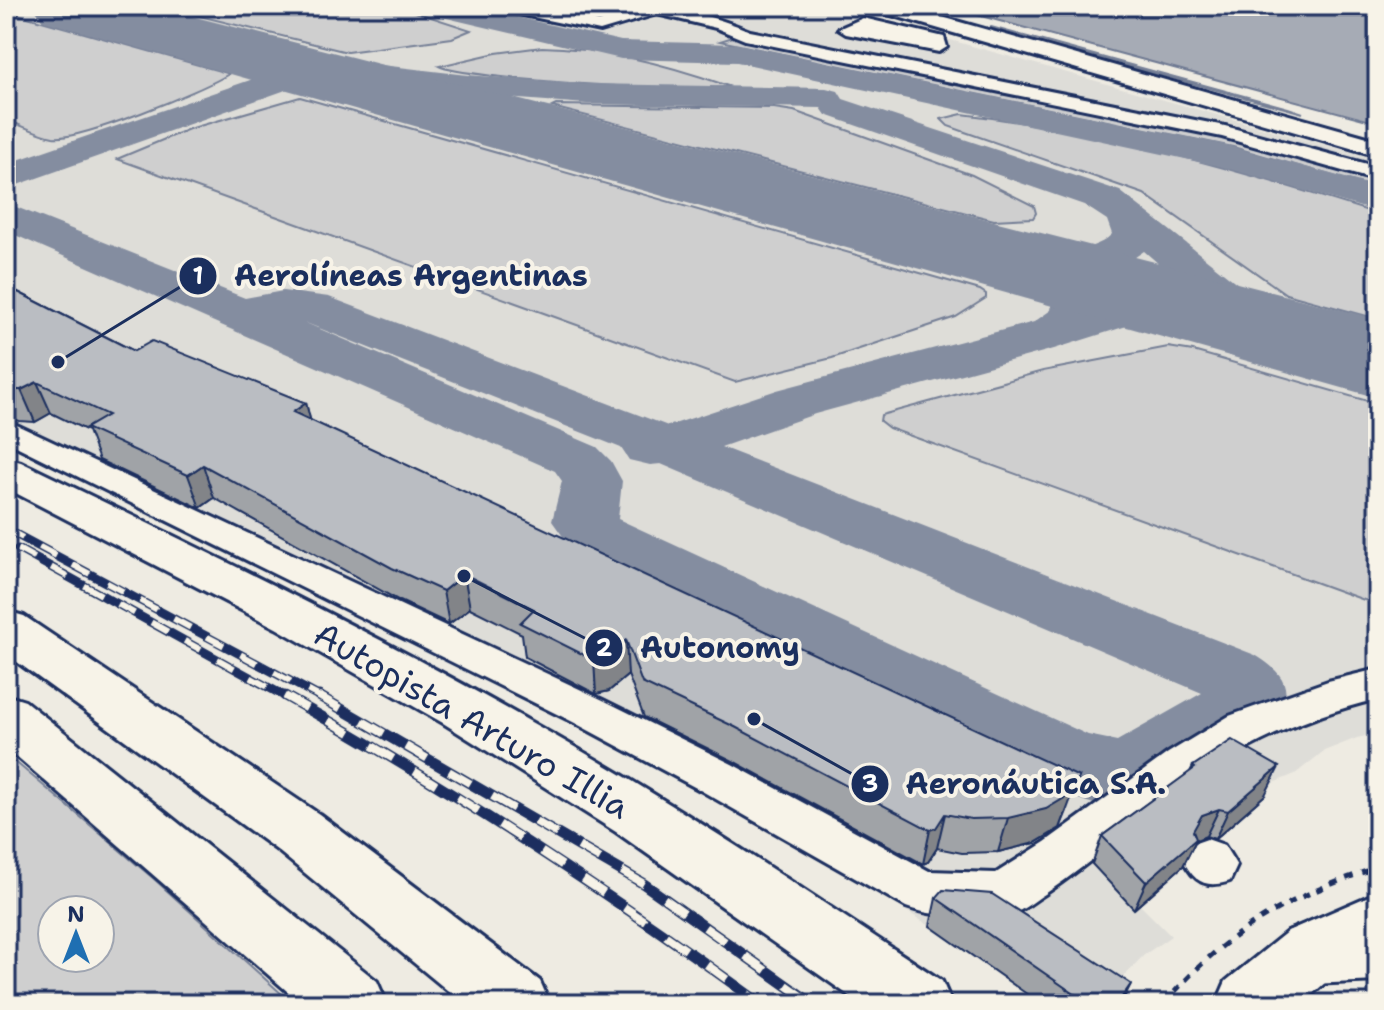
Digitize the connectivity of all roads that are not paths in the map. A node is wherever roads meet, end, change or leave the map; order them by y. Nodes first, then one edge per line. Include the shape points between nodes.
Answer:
1 (504, 6) edge
2 (853, 6) edge
3 (648, 8) edge
4 (895, 16) edge
5 (1378, 148) edge
6 (1378, 174) edge
7 (6, 429) edge
8 (6, 471) edge
9 (6, 629) edge
10 (1378, 684) edge
11 (6, 716) edge
12 (1378, 921) edge
13 (1378, 950) edge
14 (1311, 953) junction
15 (353, 1004) edge
16 (516, 1004) edge
17 (918, 1004) edge
18 (1250, 1004) edge

1 - 3 lane via 600,26
2 - 4 lane
3 - 6 lane via 745,35 1254,139
4 - 4 lane via 846,29 938,44
4 - 5 main road
7 - 10 lane via 560,697 923,892 1003,895 1204,750 1244,728
8 - 17 main road, Autopista Arturo Illia via 461,707 668,832
9 - 16 main road via 298,832
11 - 15 main road
12 - 14 main road
13 - 14 main road
14 - 18 main road

